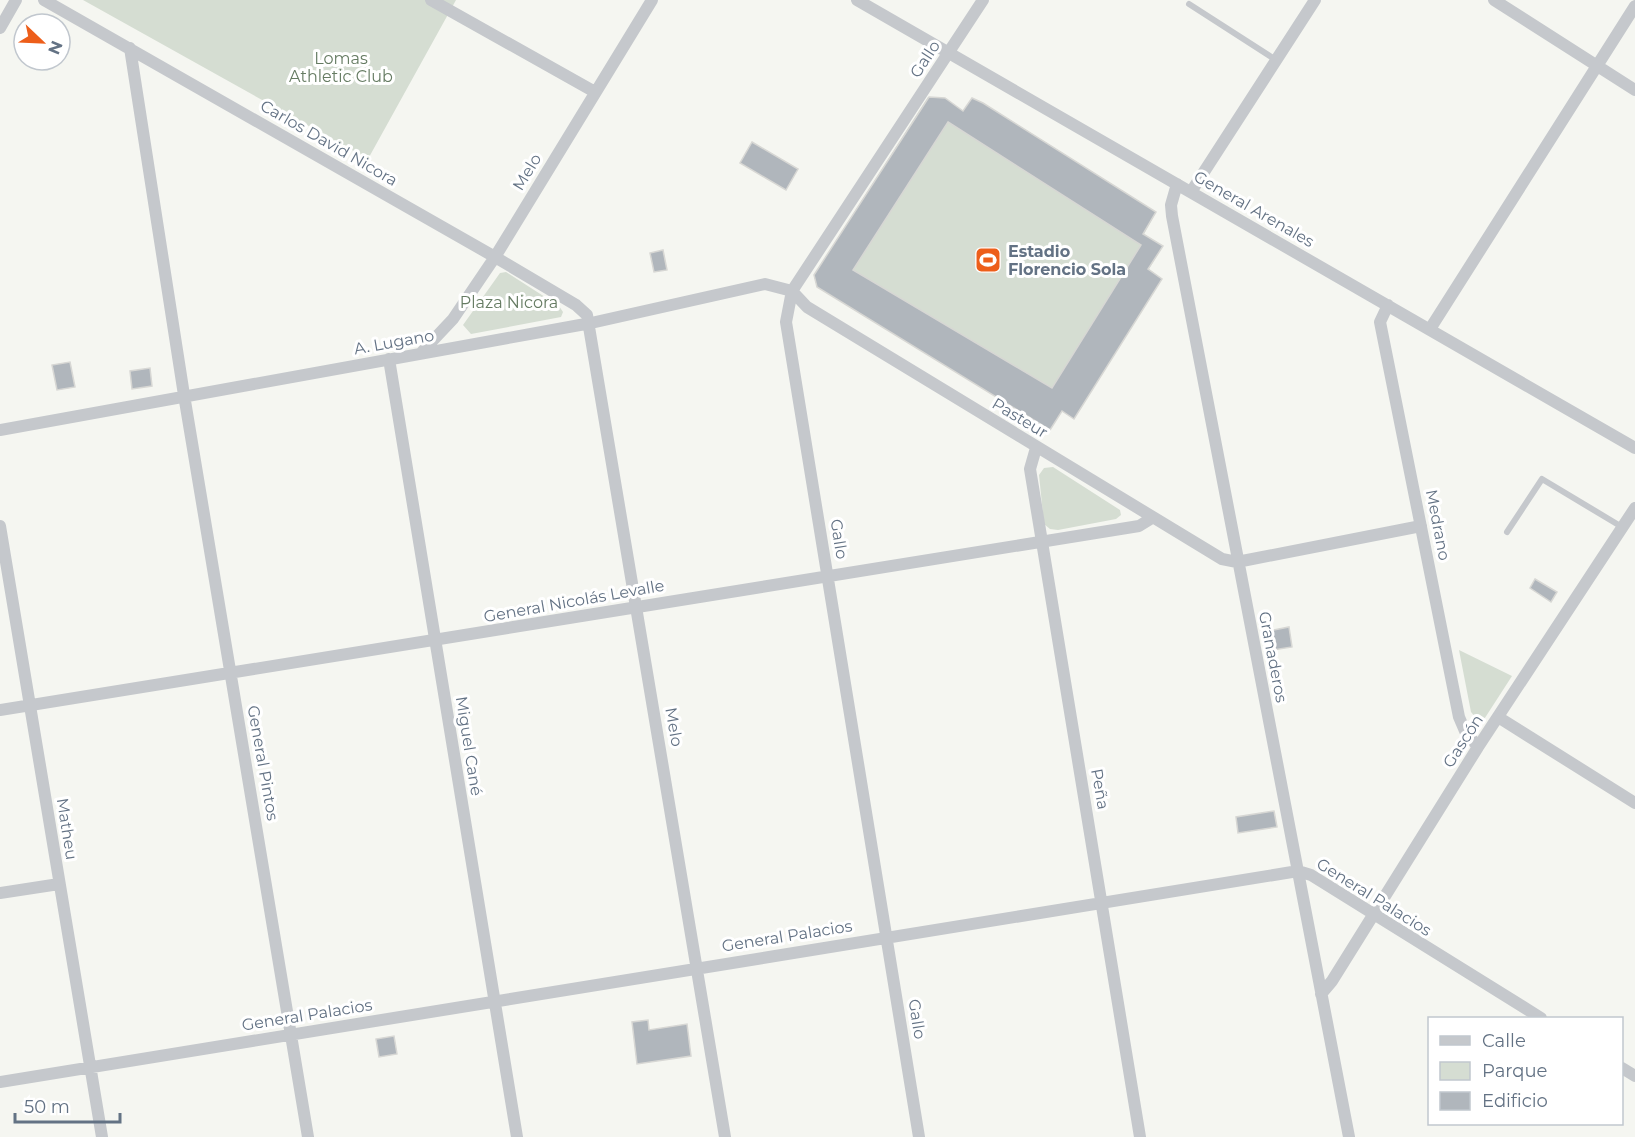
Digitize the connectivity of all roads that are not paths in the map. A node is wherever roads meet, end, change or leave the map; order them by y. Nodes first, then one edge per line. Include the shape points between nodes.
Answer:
1 (16, 0) edge
2 (45, 0) edge
3 (652, 0) edge
4 (857, 0) edge
5 (983, 0) edge
6 (1315, 0) edge
7 (1494, 0) edge
8 (434, 1) edge
9 (1189, 4) dead end
10 (1635, 6) edge
11 (0, 28) edge
12 (130, 48) junction
13 (949, 52) junction
14 (1276, 60) junction
15 (1597, 66) junction
16 (1635, 90) edge
17 (595, 92) junction
18 (1177, 184) junction
19 (1191, 192) junction
20 (495, 257) junction
21 (792, 291) junction
22 (1388, 305) junction
23 (591, 323) junction
24 (1430, 329) junction
25 (420, 354) junction
26 (389, 359) junction
27 (184, 395) junction
28 (0, 430) edge
29 (1036, 448) junction
30 (1635, 448) edge
31 (1635, 508) edge
32 (1152, 518) junction
33 (0, 526) edge
34 (1421, 526) junction
35 (1623, 527) junction
36 (1508, 532) dead end
37 (1041, 542) junction
38 (1237, 562) junction
39 (828, 576) junction
40 (636, 606) junction
41 (435, 641) junction
42 (231, 674) junction
43 (30, 705) junction
44 (0, 710) edge
45 (1498, 717) junction
46 (1478, 747) junction
47 (1635, 803) edge
48 (1298, 871) junction
49 (59, 884) junction
50 (0, 893) edge
51 (1102, 902) junction
52 (1373, 916) junction
53 (887, 936) junction
54 (698, 966) junction
55 (1321, 993) junction
56 (495, 1002) junction
57 (1539, 1017) edge
58 (291, 1035) junction
59 (91, 1068) junction
60 (0, 1082) edge
61 (102, 1137) edge
62 (308, 1137) edge
63 (517, 1137) edge
64 (725, 1137) edge
65 (919, 1137) edge
66 (1140, 1137) edge
67 (1349, 1137) edge

1 - 11 street
2 - 12 street, Carlos David Nicora
3 - 17 street, Melo
4 - 13 street, General Arenales
5 - 13 street, Gallo
6 - 14 street
7 - 15 street
8 - 17 street
9 - 14 lane
10 - 15 street
12 - 20 street, Carlos David Nicora
12 - 27 street, General Pintos
13 - 18 street, General Arenales
13 - 21 street, Gallo
14 - 19 street
15 - 16 street
15 - 24 street
17 - 20 street, Melo
18 - 19 street, General Arenales
18 - 38 street, Granaderos via 1172,216
19 - 22 street, General Arenales
20 - 23 street, Carlos David Nicora via 576,304
20 - 25 street, Melo via 453,319
21 - 23 street, A. Lugano via 765,284
21 - 29 street, Pasteur via 807,308
21 - 39 street, Gallo via 786,322
22 - 24 street, General Arenales
22 - 34 street, Medrano via 1380,322
23 - 25 street, A. Lugano
23 - 40 street, Melo
24 - 30 street, General Arenales
25 - 26 street, A. Lugano
26 - 27 street, A. Lugano
26 - 41 street, Miguel Cané
27 - 28 street, A. Lugano
27 - 42 street, General Pintos
29 - 32 street, Pasteur
29 - 37 street, Peña via 1030,469
31 - 35 street, Gascón
32 - 37 street, General Nicolás Levalle via 1139,526
32 - 38 street, Pasteur via 1222,559
33 - 43 street, Matheu
34 - 38 street
34 - 46 street, Medrano via 1459,717
35 - 36 lane via 1542,479
35 - 45 street, Gascón
37 - 39 street, General Nicolás Levalle
37 - 51 street, Peña
38 - 48 street, Granaderos
39 - 40 street, General Nicolás Levalle
39 - 53 street, Gallo
40 - 41 street, General Nicolás Levalle
40 - 54 street, Melo
41 - 42 street, General Nicolás Levalle
41 - 56 street, Miguel Cané
42 - 43 street, General Nicolás Levalle
42 - 58 street, General Pintos
43 - 44 street, General Nicolás Levalle
43 - 49 street, Matheu
45 - 46 street, Gascón
45 - 47 street
46 - 52 street, Gascón
48 - 51 street, General Palacios
48 - 52 street, General Palacios via 1311,875
48 - 55 street, Granaderos
49 - 50 street
49 - 59 street, Matheu
51 - 53 street, General Palacios
51 - 66 street, Peña
52 - 55 street, Gascón
52 - 57 street, General Palacios
53 - 54 street, General Palacios
53 - 65 street, Gallo
54 - 56 street, General Palacios
54 - 64 street, Melo
55 - 67 street, Granaderos
56 - 58 street, General Palacios
56 - 63 street, Miguel Cané
58 - 59 street, General Palacios
58 - 62 street, General Pintos
59 - 60 street, General Palacios
59 - 61 street, Matheu

